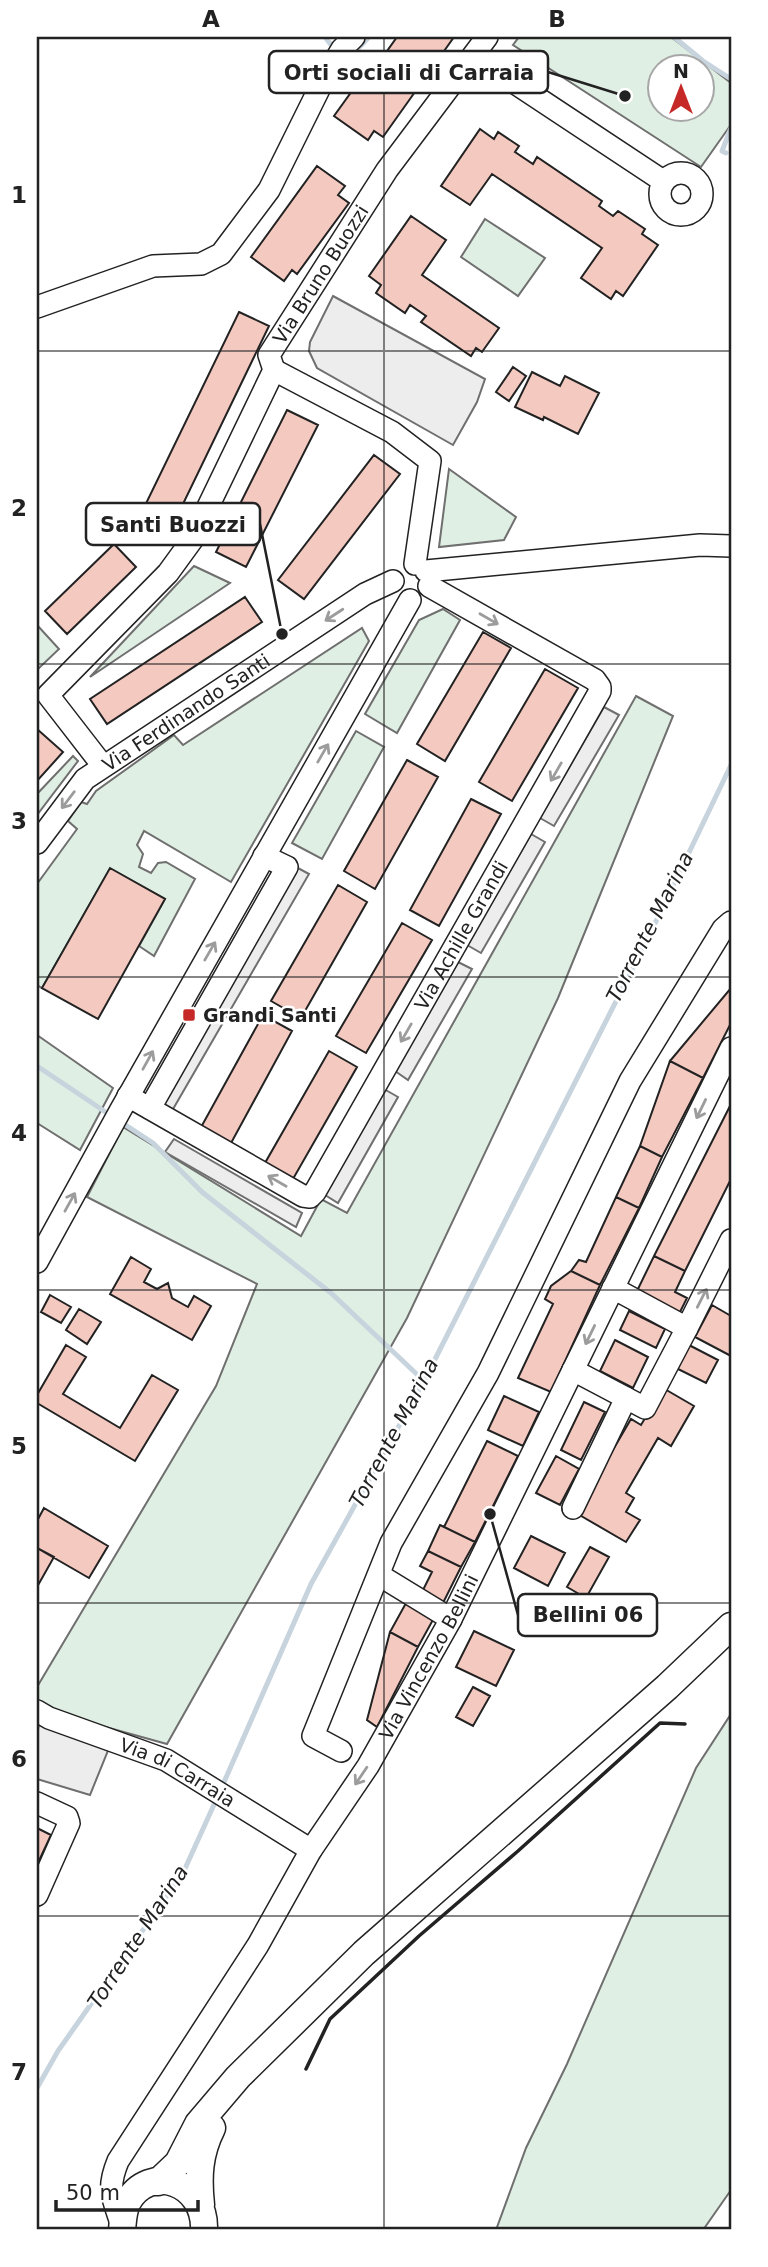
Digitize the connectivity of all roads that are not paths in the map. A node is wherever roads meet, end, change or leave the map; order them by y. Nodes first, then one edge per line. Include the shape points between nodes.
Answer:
1 (354, 37) edge
2 (487, 37) edge
3 (474, 56) junction
4 (663, 181) dead end
5 (37, 307) edge
6 (274, 370) junction
7 (731, 546) edge
8 (424, 574) junction
9 (393, 581) junction
10 (410, 600) junction
11 (103, 766) junction
12 (37, 843) edge
13 (264, 856) junction
14 (731, 922) edge
15 (731, 1048) edge
16 (124, 1104) junction
17 (150, 1108) junction
18 (731, 1240) edge
19 (37, 1262) edge
20 (613, 1288) junction
21 (687, 1328) junction
22 (573, 1370) junction
23 (626, 1398) junction
24 (573, 1508) dead end
25 (379, 1575) junction
26 (451, 1619) junction
27 (731, 1626) edge
28 (37, 1711) edge
29 (341, 1751) dead end
30 (37, 1802) edge
31 (311, 1850) junction
32 (37, 1895) edge
33 (238, 2077) junction
34 (116, 2164) junction
35 (152, 2183) junction
36 (202, 2218) edge
37 (123, 2229) edge

1 - 5 street via 324,79 269,190 220,254 201,264 153,266
2 - 3 street, Via Bruno Buozzi
3 - 4 street
3 - 6 street, Via Bruno Buozzi via 387,170 287,324 269,355
6 - 8 street via 392,432 430,461
6 - 11 street, Via Bruno Buozzi via 192,540 168,573 48,695
7 - 8 street via 700,545
8 - 9 street, Via Ferdinando Santi via 409,564 398,569
8 - 10 street via 420,598
8 -> 17 street, Via Achille Grandi via 595,680 599,696 313,1195 303,1196
9 - 10 street via 400,596
9 -> 11 street, Via Ferdinando Santi via 365,594
13 -> 10 street
11 -> 12 street, Via Ferdinando Santi via 85,779
16 -> 13 street
13 - 17 street via 286,867
14 - 25 street via 630,1081 488,1373 391,1544
15 -> 20 street, Via Vincenzo Bellini
16 - 17 street, Via Achille Grandi
19 -> 16 street
21 -> 18 street
20 - 21 street
20 -> 22 street, Via Vincenzo Bellini
21 - 23 street via 645,1408
22 - 23 street
22 - 26 street, Via Vincenzo Bellini
23 - 24 street
25 - 26 street
25 - 29 street via 313,1736
26 -> 31 street, Via Vincenzo Bellini via 368,1766
27 - 33 main road via 364,1953
28 - 31 street, Via di Carraia via 166,1760
30 - 32 street via 67,1817 69,1823
31 - 34 street, Via Vincenzo Bellini via 258,1945
33 - 35 main road, Via Vincenzo Bellini via 198,2124 178,2163
33 - 36 main road via 203,2150 198,2181
34 - 35 street via 121,2180 128,2185
34 - 37 street, Via Vincenzo Bellini via 110,2183
35 - 36 main road via 183,2186 194,2194
35 - 37 main road, Via Vincenzo Bellini via 128,2203

